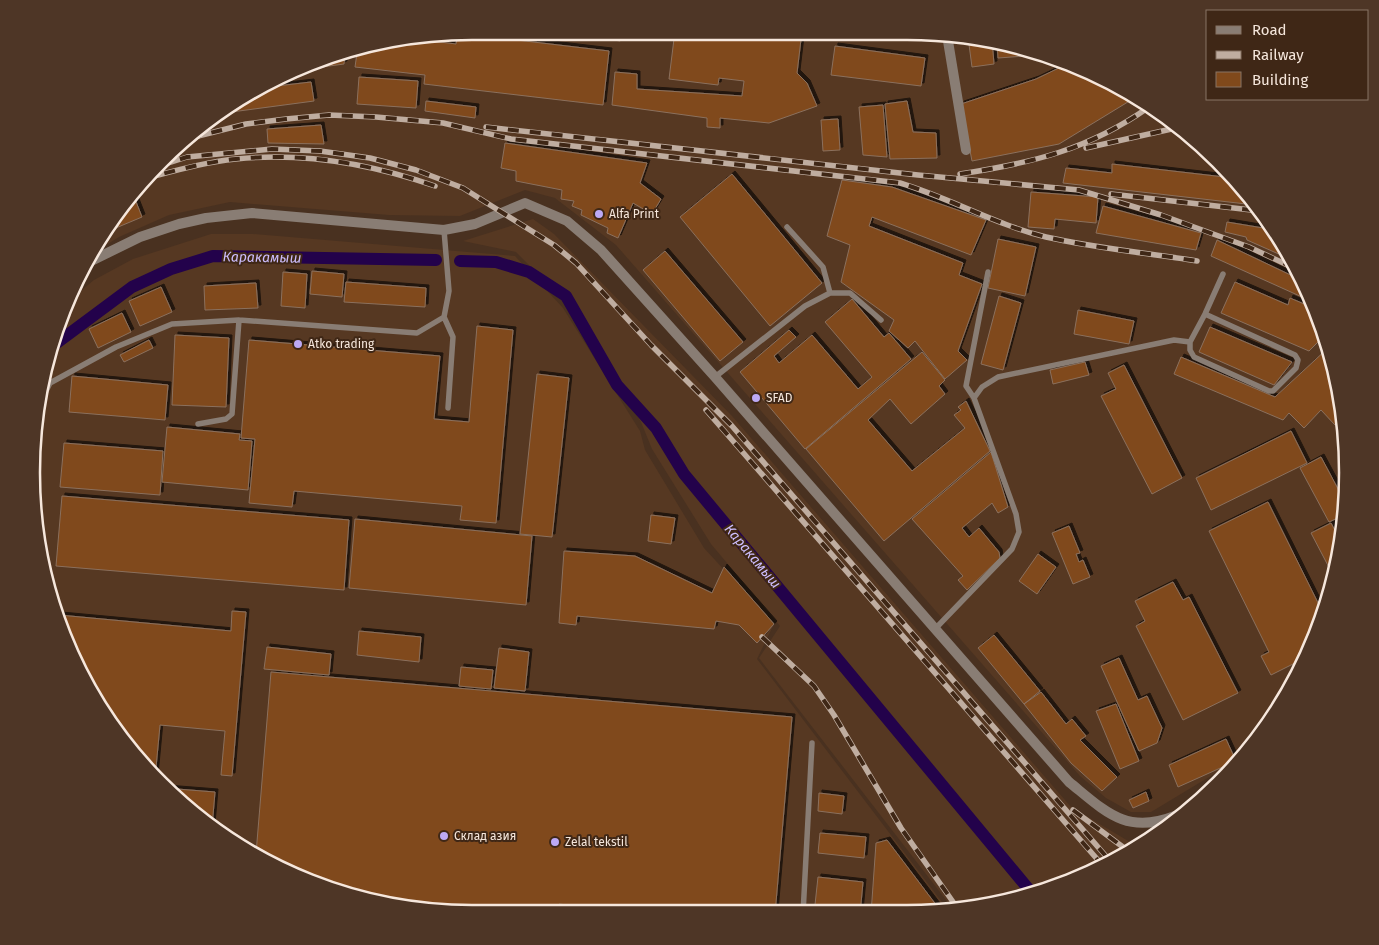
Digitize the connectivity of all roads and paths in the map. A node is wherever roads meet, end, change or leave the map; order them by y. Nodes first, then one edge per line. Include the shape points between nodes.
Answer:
1 (948, 42) edge
2 (966, 150) dead end
3 (786, 227) dead end
4 (444, 230) junction
5 (96, 259) edge
6 (988, 272) dead end
7 (1222, 274) dead end
8 (830, 293) junction
9 (1206, 314) junction
10 (444, 317) junction
11 (239, 320) junction
12 (881, 320) dead end
13 (1190, 342) junction
14 (715, 377) junction
15 (49, 386) edge
16 (974, 398) junction
17 (448, 408) dead end
18 (198, 424) dead end
19 (935, 629) junction
20 (812, 743) dead end
21 (1167, 818) edge
22 (803, 905) edge

1 - 2 street
3 - 8 lane via 823,267
4 - 5 street via 252,214 179,224 140,237
4 - 10 lane via 449,291
4 - 14 street via 475,224 525,203 567,221 601,250
6 - 16 lane via 966,386
7 - 9 lane
8 - 12 lane via 850,293
8 - 14 lane via 805,306
9 - 13 lane
9 - 13 lane via 1295,355 1298,360 1296,368 1273,391 1268,391 1194,357
10 - 11 lane via 417,333
10 - 17 lane via 453,338
11 - 15 lane via 172,324 116,347
11 - 18 lane via 232,414 226,419
13 - 16 lane via 1174,340 998,378 982,386
14 - 19 street
16 - 19 lane via 1016,514 1019,532 1012,549
19 - 21 street via 1069,782 1092,801 1113,816 1134,823
20 - 22 lane

